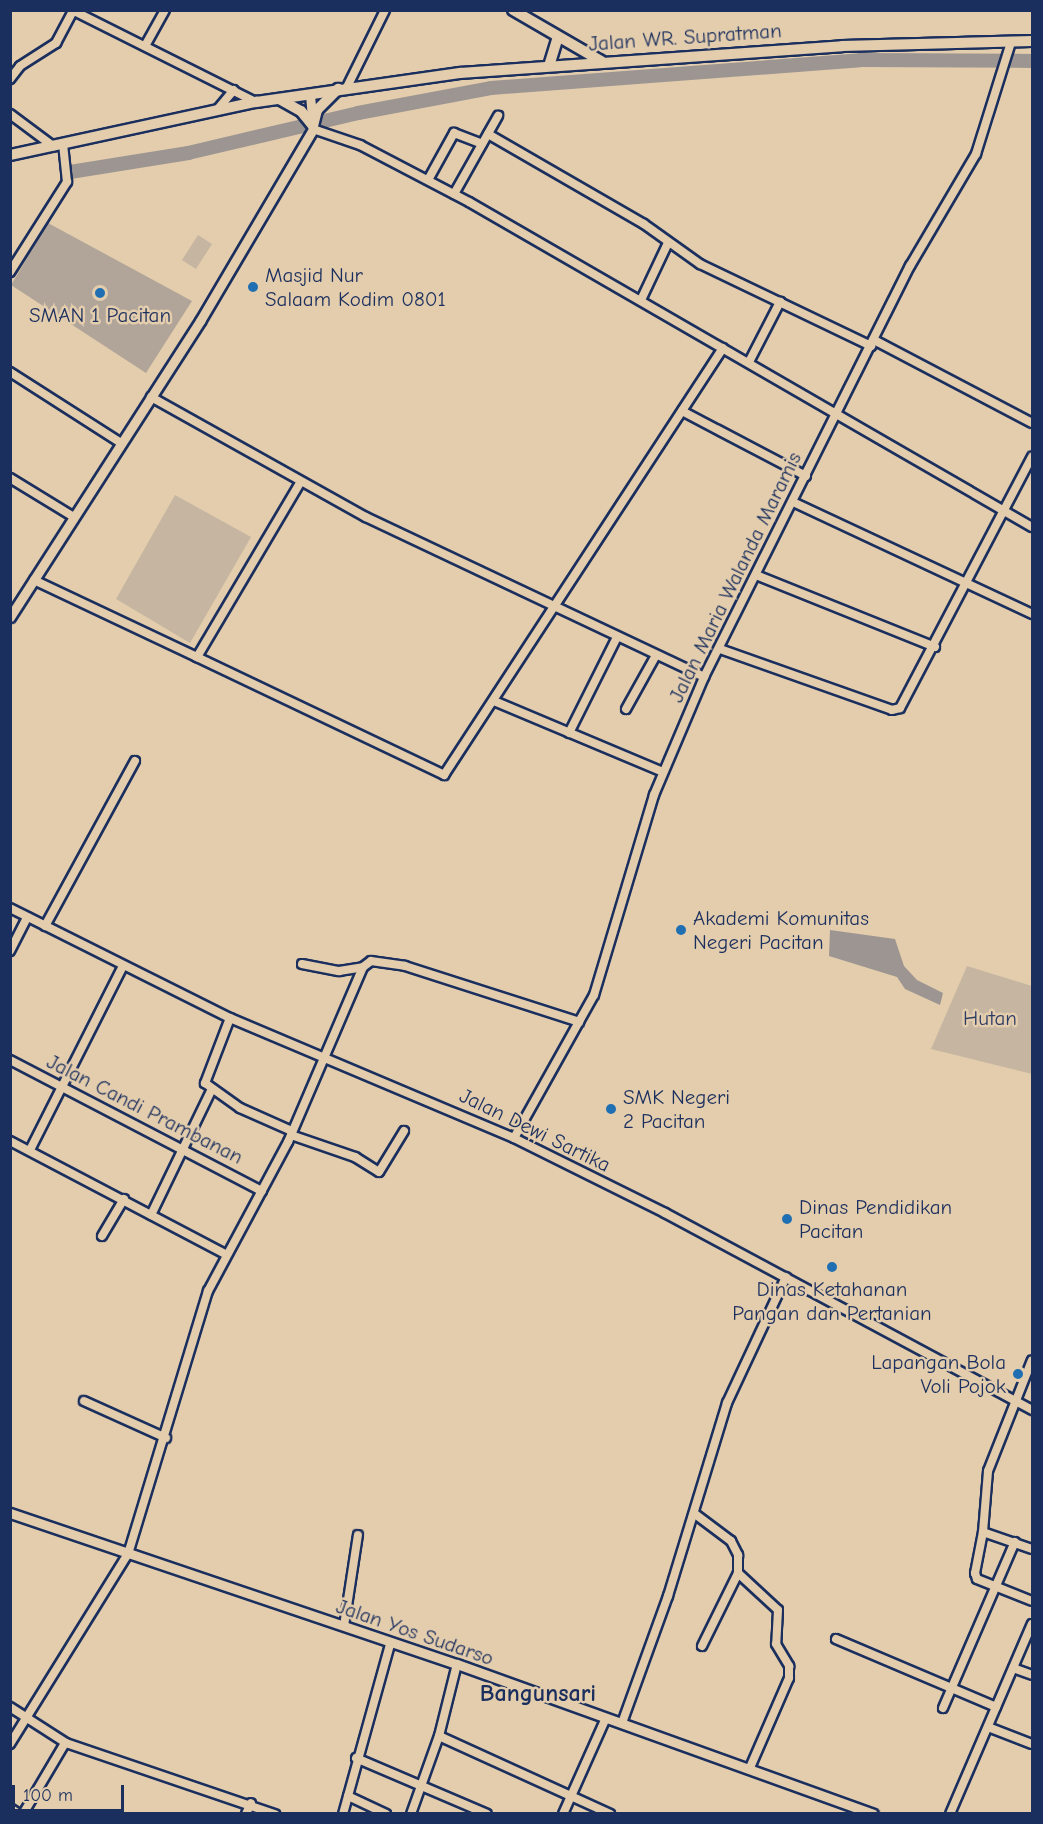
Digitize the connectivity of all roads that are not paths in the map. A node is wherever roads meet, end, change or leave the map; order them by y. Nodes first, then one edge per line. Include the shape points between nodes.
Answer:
1 (165, 10) edge
2 (385, 10) edge
3 (513, 10) edge
4 (72, 11) edge
5 (557, 39) junction
6 (1011, 42) junction
7 (1032, 42) edge
8 (145, 46) junction
9 (603, 62) junction
10 (549, 66) junction
11 (10, 79) edge
12 (344, 87) junction
13 (234, 90) junction
14 (310, 94) junction
15 (279, 99) junction
16 (256, 102) junction
17 (216, 111) junction
18 (10, 114) edge
19 (498, 116) dead end
20 (313, 124) junction
21 (488, 134) junction
22 (482, 144) junction
23 (58, 146) junction
24 (10, 154) edge
25 (428, 180) junction
26 (454, 194) junction
27 (668, 243) junction
28 (10, 272) edge
29 (641, 300) junction
30 (780, 302) junction
31 (872, 343) junction
32 (723, 348) junction
33 (748, 362) junction
34 (10, 372) edge
35 (151, 397) junction
36 (682, 411) junction
37 (837, 411) junction
38 (1032, 423) edge
39 (121, 443) junction
40 (1032, 457) edge
41 (806, 477) junction
42 (10, 478) edge
43 (301, 481) junction
44 (793, 502) junction
45 (1006, 511) junction
46 (74, 517) junction
47 (1032, 527) edge
48 (756, 575) junction
49 (34, 580) junction
50 (968, 583) junction
51 (556, 610) junction
52 (1032, 614) edge
53 (10, 617) edge
54 (617, 637) junction
55 (935, 647) junction
56 (720, 649) junction
57 (656, 655) junction
58 (197, 657) junction
59 (704, 677) junction
60 (494, 701) junction
61 (626, 709) dead end
62 (569, 733) junction
63 (135, 761) dead end
64 (663, 772) junction
65 (10, 908) edge
66 (27, 916) junction
67 (45, 926) junction
68 (10, 951) edge
69 (302, 964) dead end
70 (123, 966) junction
71 (363, 967) junction
72 (230, 1018) junction
73 (579, 1022) junction
74 (325, 1056) junction
75 (10, 1060) edge
76 (63, 1087) junction
77 (211, 1091) junction
78 (404, 1131) dead end
79 (291, 1133) junction
80 (514, 1138) junction
81 (10, 1141) edge
82 (181, 1148) junction
83 (30, 1150) junction
84 (262, 1191) junction
85 (124, 1199) junction
86 (151, 1215) junction
87 (102, 1236) dead end
88 (225, 1254) junction
89 (786, 1277) junction
90 (1032, 1360) edge
91 (84, 1401) dead end
92 (1014, 1402) junction
93 (1032, 1410) edge
94 (166, 1438) junction
95 (10, 1513) edge
96 (695, 1514) junction
97 (983, 1532) junction
98 (357, 1535) dead end
99 (1015, 1542) junction
100 (1032, 1549) edge
101 (128, 1554) junction
102 (738, 1573) junction
103 (997, 1588) junction
104 (1032, 1601) edge
105 (1032, 1623) edge
106 (344, 1626) junction
107 (836, 1639) dead end
108 (390, 1644) junction
109 (702, 1646) dead end
110 (457, 1664) junction
111 (1013, 1668) junction
112 (1032, 1675) edge
113 (952, 1687) junction
114 (10, 1707) edge
115 (996, 1707) junction
116 (943, 1708) dead end
117 (23, 1718) junction
118 (606, 1718) junction
119 (622, 1723) junction
120 (988, 1727) junction
121 (439, 1736) junction
122 (65, 1743) junction
123 (10, 1744) edge
124 (1032, 1744) edge
125 (356, 1758) junction
126 (749, 1770) junction
127 (423, 1784) junction
128 (572, 1794) junction
129 (348, 1796) junction
130 (250, 1803) junction
131 (10, 1808) edge
132 (860, 1811) edge
133 (21, 1814) edge
134 (246, 1814) edge
135 (275, 1814) edge
136 (343, 1814) edge
137 (386, 1814) edge
138 (411, 1814) edge
139 (487, 1814) edge
140 (563, 1814) edge
141 (610, 1814) edge
142 (873, 1814) edge
143 (950, 1814) edge

1 - 8 street
2 - 12 street
3 - 5 highway
4 - 8 street
4 - 11 street via 56,43 20,66
5 - 9 highway
5 - 10 highway
6 - 7 highway, Jalan WR. Supratman
6 - 9 highway, Jalan WR. Supratman via 842,46
6 - 31 street, Jalan Maria Walanda Maramis via 976,154 910,266
8 - 13 street
9 - 10 highway, Jalan WR. Supratman
10 - 12 highway, Jalan WR. Supratman
12 - 14 highway, Jalan WR. Supratman
12 - 20 highway via 320,106
13 - 16 street
13 - 17 street
14 - 15 highway, Jalan WR. Supratman
14 - 20 main road
15 - 16 highway, Jalan WR. Supratman
15 - 20 highway
16 - 17 highway, Jalan WR. Supratman
17 - 23 highway, Jalan WR. Supratman
18 - 23 street
19 - 21 street
20 - 25 street
20 - 35 main road
21 - 22 street
21 - 27 street via 644,224
22 - 25 street via 454,133
22 - 26 street
23 - 24 highway, Jalan WR. Supratman
23 - 28 street via 66,160 68,178
25 - 26 street
26 - 29 street
27 - 29 street
27 - 30 street via 700,264
29 - 32 street
30 - 31 street
30 - 33 street
31 - 37 street, Jalan Maria Walanda Maramis
31 - 38 street
32 - 33 street
32 - 36 street
33 - 37 street
34 - 39 street
35 - 39 main road
35 - 43 street
36 - 41 street
36 - 51 street
37 - 41 street, Jalan Maria Walanda Maramis
37 - 45 street
39 - 46 main road
40 - 45 street
41 - 44 street, Jalan Maria Walanda Maramis
42 - 46 street
43 - 51 street
43 - 58 street
44 - 48 street, Jalan Maria Walanda Maramis
44 - 50 street
45 - 47 street
45 - 50 street
46 - 49 main road
48 - 55 street
48 - 56 street, Jalan Maria Walanda Maramis
49 - 53 main road
49 - 58 street
50 - 52 street
50 - 55 street
51 - 54 street
51 - 60 street
54 - 57 street
54 - 62 street
55 - 56 street via 904,705 892,710
56 - 59 street, Jalan Maria Walanda Maramis
57 - 59 street
57 - 61 street
58 - 60 street via 444,775
59 - 64 street, Jalan Maria Walanda Maramis
60 - 62 street
62 - 64 street
63 - 67 street
64 - 73 street, Jalan Maria Walanda Maramis via 605,964
65 - 66 street, Jalan Dewi Sartika
66 - 67 street, Jalan Dewi Sartika
66 - 68 street
67 - 70 street, Jalan Dewi Sartika
69 - 71 street via 339,971
70 - 72 street, Jalan Dewi Sartika
70 - 76 street
71 - 73 street via 371,961 405,966
71 - 74 street
72 - 74 street, Jalan Dewi Sartika
72 - 77 street via 207,1072 205,1083
73 - 80 street, Jalan Maria Walanda Maramis
74 - 79 street
74 - 80 street, Jalan Dewi Sartika
75 - 76 street, Jalan Candi Prambanan
76 - 82 street, Jalan Candi Prambanan
76 - 83 street
77 - 79 street
77 - 82 street
78 - 79 street via 379,1172 355,1157
79 - 84 street
80 - 89 street, Jalan Dewi Sartika
81 - 83 street
82 - 84 street, Jalan Candi Prambanan
82 - 86 street
83 - 85 street
84 - 88 street
85 - 86 street
85 - 87 street
86 - 88 street
88 - 94 street via 193,1333
89 - 92 street, Jalan Dewi Sartika
89 - 96 street via 727,1403
90 - 92 street
91 - 94 street
92 - 93 street, Jalan Dewi Sartika
92 - 97 street via 988,1471
94 - 101 street
95 - 101 main road, Jalan Yos Sudarso
96 - 102 street via 731,1541 738,1555
96 - 119 street
97 - 99 street
97 - 103 street via 975,1576
98 - 106 street
99 - 100 street
99 - 103 street
101 - 106 main road, Jalan Yos Sudarso
101 - 117 street
102 - 109 street
102 - 126 street via 778,1610 776,1644 790,1672
103 - 104 street
103 - 113 street
105 - 111 street
106 - 108 main road, Jalan Yos Sudarso
107 - 113 street
108 - 110 main road, Jalan Yos Sudarso
108 - 125 street
110 - 118 main road, Jalan Yos Sudarso
110 - 121 street
111 - 112 street
111 - 115 street
113 - 115 street
113 - 116 street
114 - 117 street
115 - 120 street
117 - 122 street
117 - 123 street
118 - 119 main road, Jalan Yos Sudarso
118 - 128 street
119 - 126 main road, Jalan Yos Sudarso
120 - 124 street
120 - 143 street
121 - 127 street
121 - 128 street
122 - 130 street
122 - 133 street
125 - 127 street
125 - 129 street
126 - 132 main road, Jalan Yos Sudarso
127 - 138 street
127 - 139 street
128 - 140 street
128 - 141 street
129 - 136 street
129 - 137 street
130 - 134 street
130 - 135 street
131 - 133 street
132 - 142 main road, Jalan Yos Sudarso

